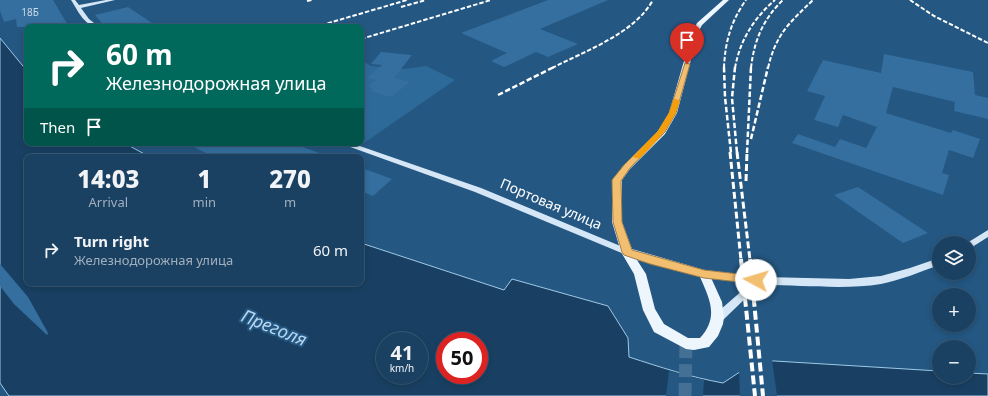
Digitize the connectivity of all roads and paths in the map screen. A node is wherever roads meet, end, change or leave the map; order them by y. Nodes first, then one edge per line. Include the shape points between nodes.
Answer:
1 (73, 0) edge
2 (113, 0) edge
3 (726, 0) edge
4 (78, 7) junction
5 (93, 24) edge
6 (353, 146) edge
7 (988, 233) edge
8 (976, 241) edge
9 (627, 252) junction
10 (932, 264) edge
11 (704, 274) junction
12 (764, 281) junction
13 (718, 319) junction

1 - 4 main road
2 - 4 main road
3 - 9 main road via 699,24 673,113 662,132 617,180 617,222
4 - 5 main road
6 - 9 main road, Портовая улица via 478,190
7 - 8 main road
9 - 11 main road, Портовая улица
9 - 13 main road via 640,274 649,310 659,328 686,343 704,343 714,331
10 - 12 main road, Портовая улица via 881,280 849,283
11 - 12 main road, Портовая улица
11 - 13 main road via 716,302
12 - 13 main road via 751,287

